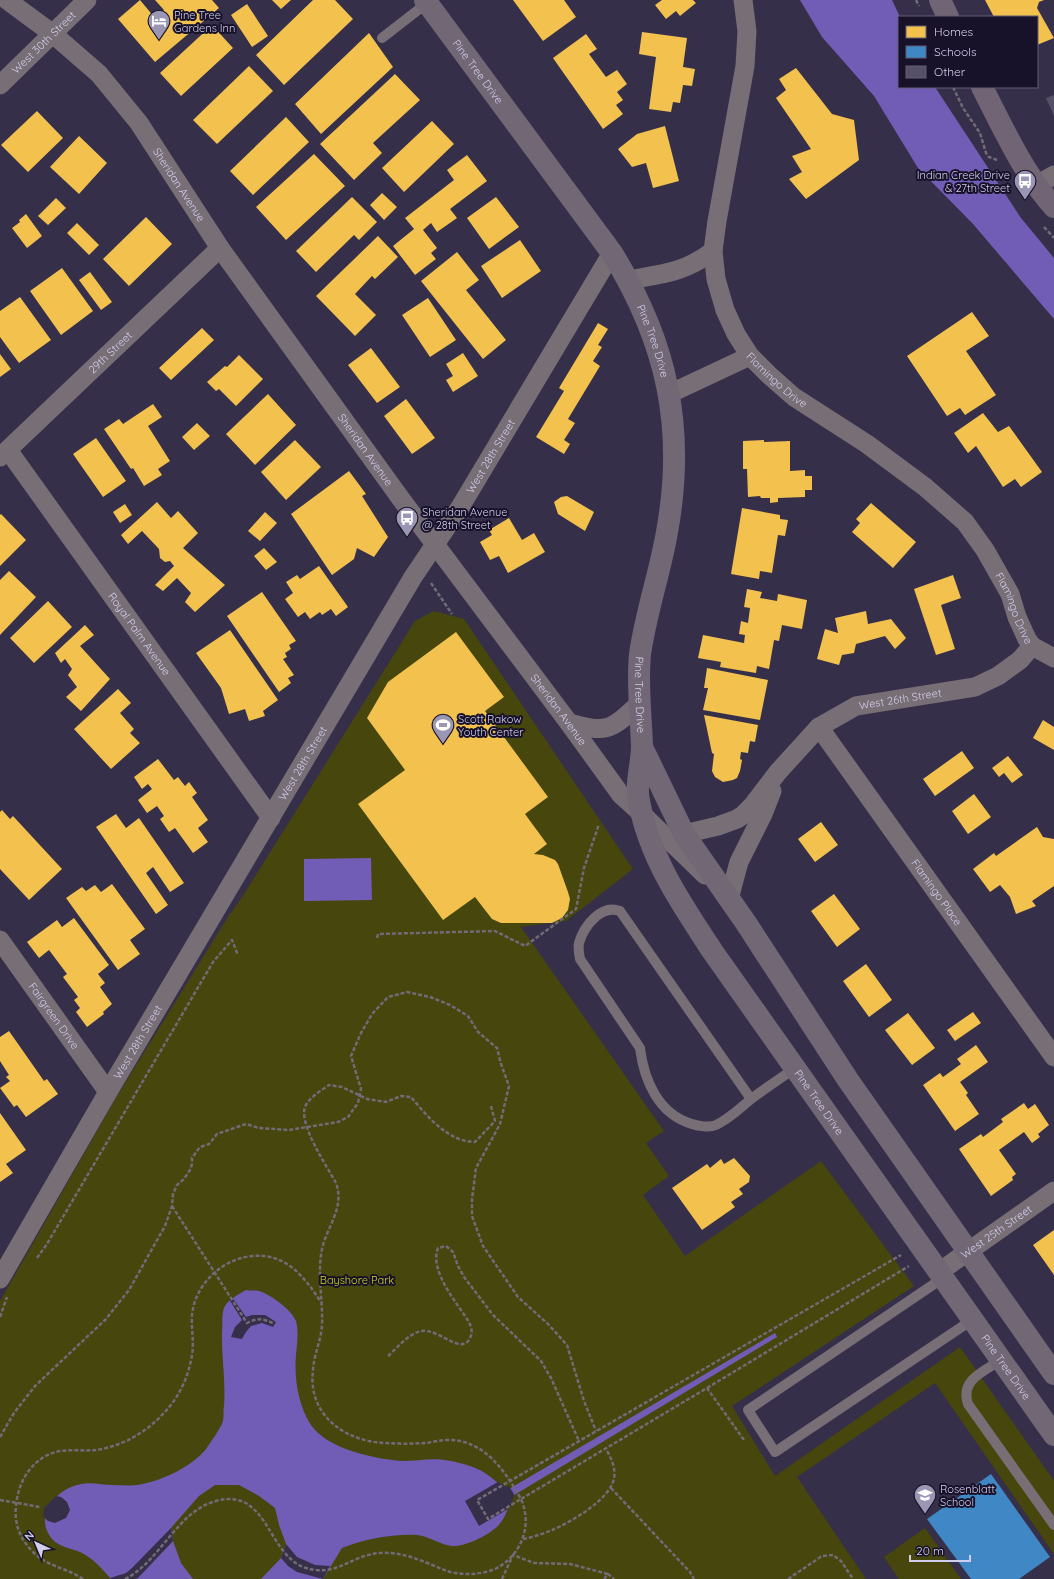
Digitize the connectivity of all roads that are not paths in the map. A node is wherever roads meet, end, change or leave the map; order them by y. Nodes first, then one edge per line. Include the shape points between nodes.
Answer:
1 (7, 0) edge
2 (87, 0) edge
3 (743, 0) edge
4 (940, 0) edge
5 (426, 2) edge
6 (948, 16) edge
7 (53, 34) junction
8 (382, 38) dead end
9 (0, 84) edge
10 (983, 88) edge
11 (1045, 180) edge
12 (1054, 207) edge
13 (220, 248) junction
14 (713, 251) junction
15 (612, 253) junction
16 (628, 280) junction
17 (750, 356) junction
18 (670, 394) junction
19 (4, 454) edge
20 (436, 545) junction
21 (1032, 646) junction
22 (1054, 658) edge
23 (638, 704) junction
24 (569, 723) junction
25 (819, 727) junction
26 (642, 748) junction
27 (778, 772) junction
28 (641, 813) junction
29 (271, 818) junction
30 (684, 834) junction
31 (729, 899) junction
32 (0, 940) edge
33 (1054, 1058) edge
34 (795, 1068) junction
35 (108, 1092) junction
36 (751, 1099) junction
37 (1054, 1191) edge
38 (968, 1252) junction
39 (941, 1275) junction
40 (5, 1285) edge
41 (972, 1320) junction
42 (1000, 1360) junction
43 (1054, 1374) edge
44 (1054, 1435) edge
45 (1054, 1525) edge

1 - 7 street, Sheridan Avenue
2 - 7 street, West 30th Street
3 - 14 street, Flamingo Drive via 747,31 745,66
4 - 6 main road
5 - 8 lane
5 - 15 main road, Pine Tree Drive
7 - 9 street, West 30th Street
7 - 13 street, Sheridan Avenue via 99,74 139,123
10 - 11 main road via 1017,153
11 - 12 main road
13 - 19 street, 29th Street
13 - 20 street, Sheridan Avenue
14 - 16 street via 700,261 669,274
14 - 17 street, Flamingo Drive via 716,279 725,310
15 - 16 main road, Pine Tree Drive
15 - 20 street, West 28th Street
16 - 18 main road, Pine Tree Drive via 652,329
17 - 18 street
17 - 21 street, Flamingo Drive via 794,396 867,444 925,487 965,522 985,550 1010,594 1017,617
18 - 23 main road, Pine Tree Drive via 674,445 672,492 664,549 643,634
19 - 29 street, Royal Palm Avenue
20 - 24 street, Sheridan Avenue
20 - 29 street, West 28th Street via 413,577
21 - 22 street, Flamingo Drive
21 - 25 street, West 26th Street via 1020,660 998,676 975,687 856,706
23 - 24 street via 618,723 607,729 589,729
23 - 26 main road, Pine Tree Drive
24 - 28 street, Sheridan Avenue via 621,795
25 - 27 street, West 26th Street
25 - 33 street, Flamingo Place
26 - 28 main road, Pine Tree Drive via 637,791
26 - 30 main road, Pine Tree Drive
27 - 30 street, West 26th Street via 752,806 737,819
27 - 31 street, West 26th Street via 763,814 739,862
28 - 31 street, Sheridan Avenue
28 - 34 main road, Pine Tree Drive via 653,848 688,914
29 - 35 street, West 28th Street
30 - 31 main road, Pine Tree Drive
31 - 38 main road, Pine Tree Drive via 848,1080
32 - 35 street, Fairgreen Drive
34 - 36 lane
34 - 39 main road, Pine Tree Drive
35 - 40 street, West 28th Street
36 - 36 lane via 620,911 604,911 594,918 584,930 579,944 580,959 640,1048 647,1081 656,1097 683,1121 698,1126 714,1126 730,1117
37 - 38 street, West 25th Street
38 - 39 street, West 25th Street
38 - 43 main road, Pine Tree Drive
39 - 41 main road, Pine Tree Drive
39 - 41 lane via 748,1410 775,1452
41 - 42 main road, Pine Tree Drive
42 - 44 main road, Pine Tree Drive
42 - 45 lane via 974,1378 967,1386 965,1396 968,1404

